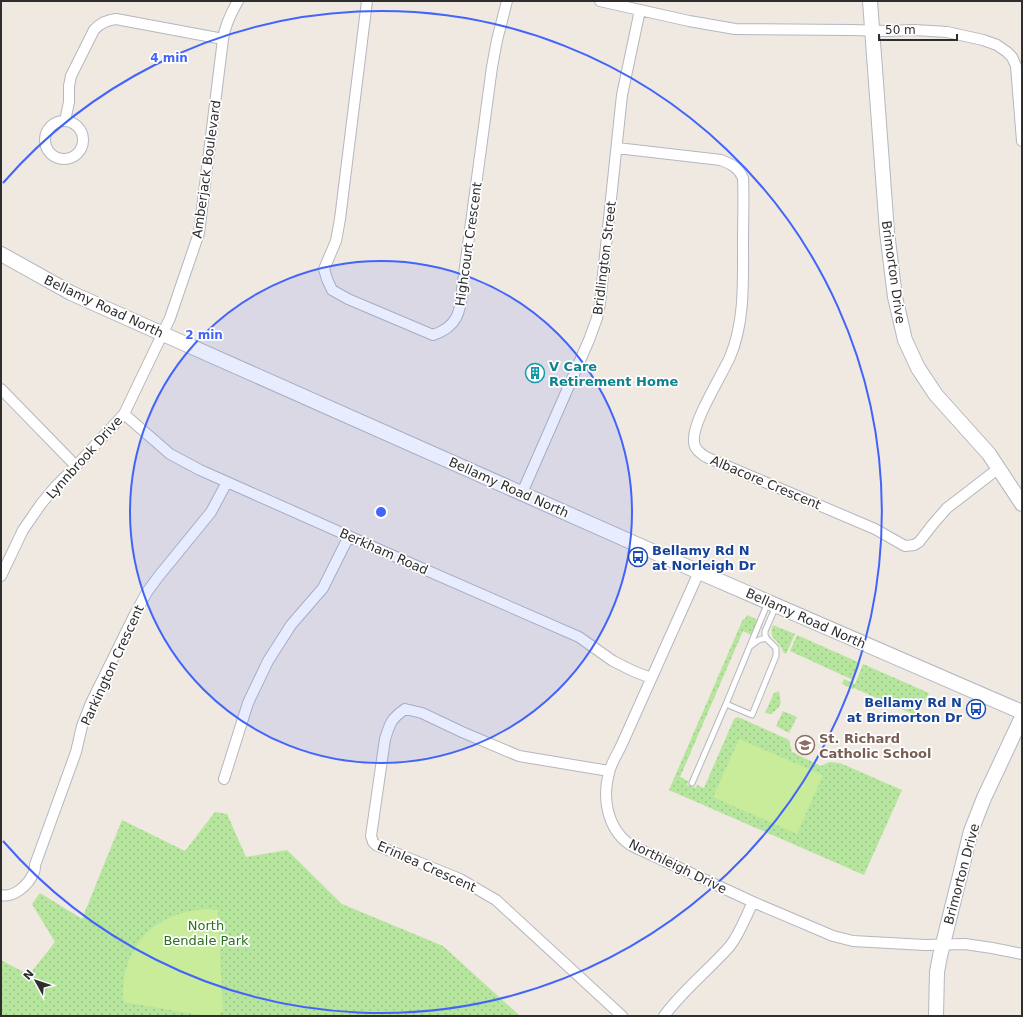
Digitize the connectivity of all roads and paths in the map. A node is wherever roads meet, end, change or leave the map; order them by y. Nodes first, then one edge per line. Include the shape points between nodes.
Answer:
1 (238, 1) edge
2 (367, 1) edge
3 (507, 1) edge
4 (600, 1) edge
5 (870, 1) edge
6 (640, 10) junction
7 (872, 31) junction
8 (223, 39) junction
9 (65, 121) dead end
10 (1022, 141) edge
11 (616, 148) junction
12 (1, 254) edge
13 (163, 334) junction
14 (1, 389) edge
15 (124, 414) junction
16 (76, 466) junction
17 (999, 468) junction
18 (227, 482) junction
19 (522, 493) junction
20 (1022, 504) edge
21 (349, 536) junction
22 (699, 572) junction
23 (1, 576) edge
24 (772, 603) junction
25 (767, 639) junction
26 (751, 646) junction
27 (651, 678) junction
28 (726, 704) junction
29 (1022, 712) edge
30 (1022, 717) edge
31 (609, 771) junction
32 (224, 779) dead end
33 (692, 783) dead end
34 (1, 895) edge
35 (753, 902) junction
36 (943, 945) junction
37 (1022, 954) edge
38 (622, 1016) edge
39 (664, 1016) edge
40 (936, 1016) edge

1 - 8 street, Amberjack Boulevard via 231,12
2 - 3 street, Highcourt Crescent via 340,219 336,241 324,270 332,290 433,335 445,331 456,319 461,305 492,67
4 - 6 street
5 - 7 street, Brimorton Drive
6 - 7 street via 735,29
6 - 11 street, Bridlington Street via 624,81
7 - 10 street via 947,32 983,40 1007,52 1016,66
7 - 17 street, Brimorton Drive via 887,232 901,326 911,353 936,395
8 - 9 street via 116,19 99,24 71,76
8 - 13 street, Amberjack Boulevard via 199,233
11 - 17 street, Albacore Crescent via 721,160 734,166 743,178 741,316 730,357 700,416 694,434 698,451 706,457 875,529 905,546 919,542 947,508
11 - 19 street, Bridlington Street via 604,275 597,318
12 - 13 street, Bellamy Road North via 71,293
13 - 15 street, Lynnbrook Drive
13 - 19 street, Bellamy Road North
14 - 16 street
15 - 16 street, Lynnbrook Drive
15 - 18 street, Berkham Road via 170,454
16 - 23 street, Lynnbrook Drive via 55,487 27,524
17 - 20 street, Brimorton Drive
18 - 21 street, Berkham Road
18 - 34 street, Parkington Crescent via 211,512 147,592 108,670 82,726 76,752 34,874 28,883 14,894
19 - 22 street, Bellamy Road North
21 - 27 street, Berkham Road via 579,637 614,661
21 - 32 street via 323,588 291,625 268,661 248,703
22 - 24 street, Bellamy Road North
22 - 27 street, Northleigh Drive
24 - 25 lane via 765,631
24 - 26 lane via 754,633
24 - 29 street, Bellamy Road North
25 - 26 lane via 762,638
25 - 28 lane via 776,648 776,656 752,715
26 - 28 lane
27 - 31 street, Northleigh Drive
28 - 33 lane
30 - 36 street, Brimorton Drive via 971,831
31 - 35 street, Northleigh Drive via 606,799 609,815 622,838 630,845
31 - 38 street, Erinlea Crescent via 519,756 422,713 405,709 394,717 385,739 371,836 376,845 471,884 496,900
35 - 36 street, Northleigh Drive via 833,936 853,941
35 - 39 street via 730,946
36 - 37 street, Northleigh Drive via 965,944
36 - 40 street, Brimorton Drive via 937,972

